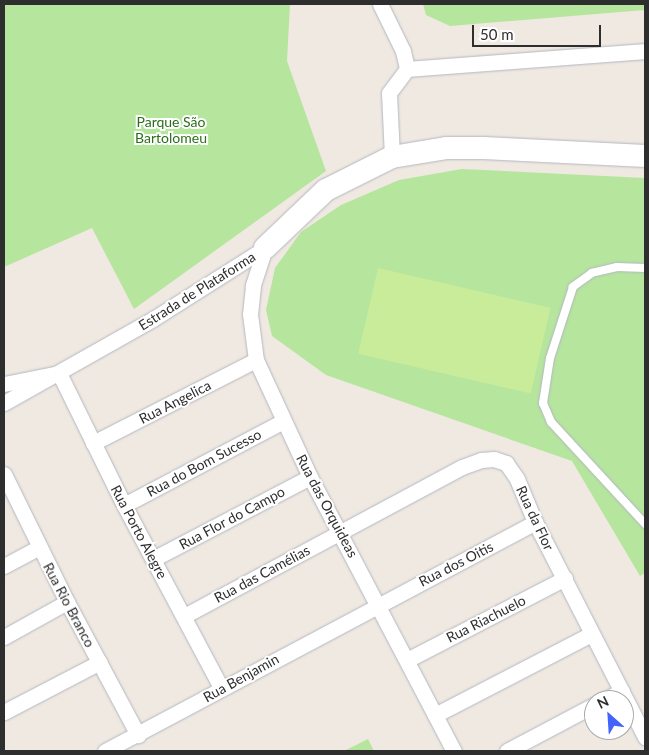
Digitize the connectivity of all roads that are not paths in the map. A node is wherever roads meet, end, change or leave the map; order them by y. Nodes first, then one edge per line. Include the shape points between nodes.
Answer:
1 (380, 4) edge
2 (645, 50) edge
3 (407, 69) junction
4 (645, 156) edge
5 (392, 157) junction
6 (264, 248) junction
7 (645, 268) edge
8 (256, 360) junction
9 (59, 373) junction
10 (4, 384) edge
11 (4, 403) edge
12 (283, 421) junction
13 (93, 443) junction
14 (4, 474) edge
15 (310, 477) junction
16 (7, 489) edge
17 (124, 504) junction
18 (535, 522) junction
19 (645, 524) edge
20 (341, 532) junction
21 (39, 547) junction
22 (153, 559) junction
23 (4, 566) edge
24 (565, 578) junction
25 (66, 602) junction
26 (377, 605) junction
27 (184, 616) junction
28 (591, 634) junction
29 (4, 637) edge
30 (407, 660) junction
31 (100, 662) junction
32 (222, 689) junction
33 (621, 690) edge
34 (584, 711) edge
35 (4, 712) edge
36 (436, 715) junction
37 (634, 715) edge
38 (138, 735) junction
39 (645, 737) edge
40 (105, 751) edge
41 (454, 751) edge
42 (507, 751) edge

1 - 3 street via 403,51
2 - 3 street
3 - 5 street via 389,93
4 - 5 main road, Estrada de Plataforma via 447,148
5 - 6 main road, Estrada de Plataforma via 326,190
6 - 8 street, Rua das Orquideas via 253,286 250,314
6 - 9 street, Estrada de Plataforma via 227,274
7 - 19 lane via 617,267 592,273 573,287 550,358 543,403 551,422
8 - 12 street, Rua das Orquideas
8 - 13 street, Rua Angelica
9 - 10 street
9 - 11 street, Estrada de Plataforma
9 - 13 street, Rua Porto Alegre
12 - 15 street, Rua das Orquideas
12 - 17 street, Rua do Bom Sucesso
13 - 17 street, Rua Porto Alegre
14 - 16 street, Rua Rio Branco
15 - 20 street, Rua das Orquideas
15 - 22 street, Rua Flor do Campo
16 - 21 street, Rua Rio Branco
17 - 22 street, Rua Porto Alegre
18 - 20 street, Rua da Flor via 506,463 481,460
18 - 24 street, Rua da Flor
18 - 26 street, Rua dos Oitis
20 - 26 street, Rua das Orquideas
20 - 27 street, Rua das Camélias
21 - 23 street
21 - 25 street, Rua Rio Branco
22 - 27 street, Rua Porto Alegre
24 - 28 street, Rua da Flor
24 - 30 street, Rua Riachuelo
25 - 29 street
25 - 31 street, Rua Rio Branco
26 - 30 street, Rua das Orquideas
26 - 32 street, Rua Benjamin
27 - 32 street, Rua Porto Alegre
28 - 33 street, Rua da Flor
28 - 36 street
30 - 36 street, Rua das Orquideas
31 - 35 street
31 - 38 street, Rua Rio Branco
32 - 38 street, Rua Benjamin
34 - 42 street
36 - 41 street, Rua das Orquideas
37 - 39 street, Rua da Flor
38 - 40 street, Rua Benjamin

